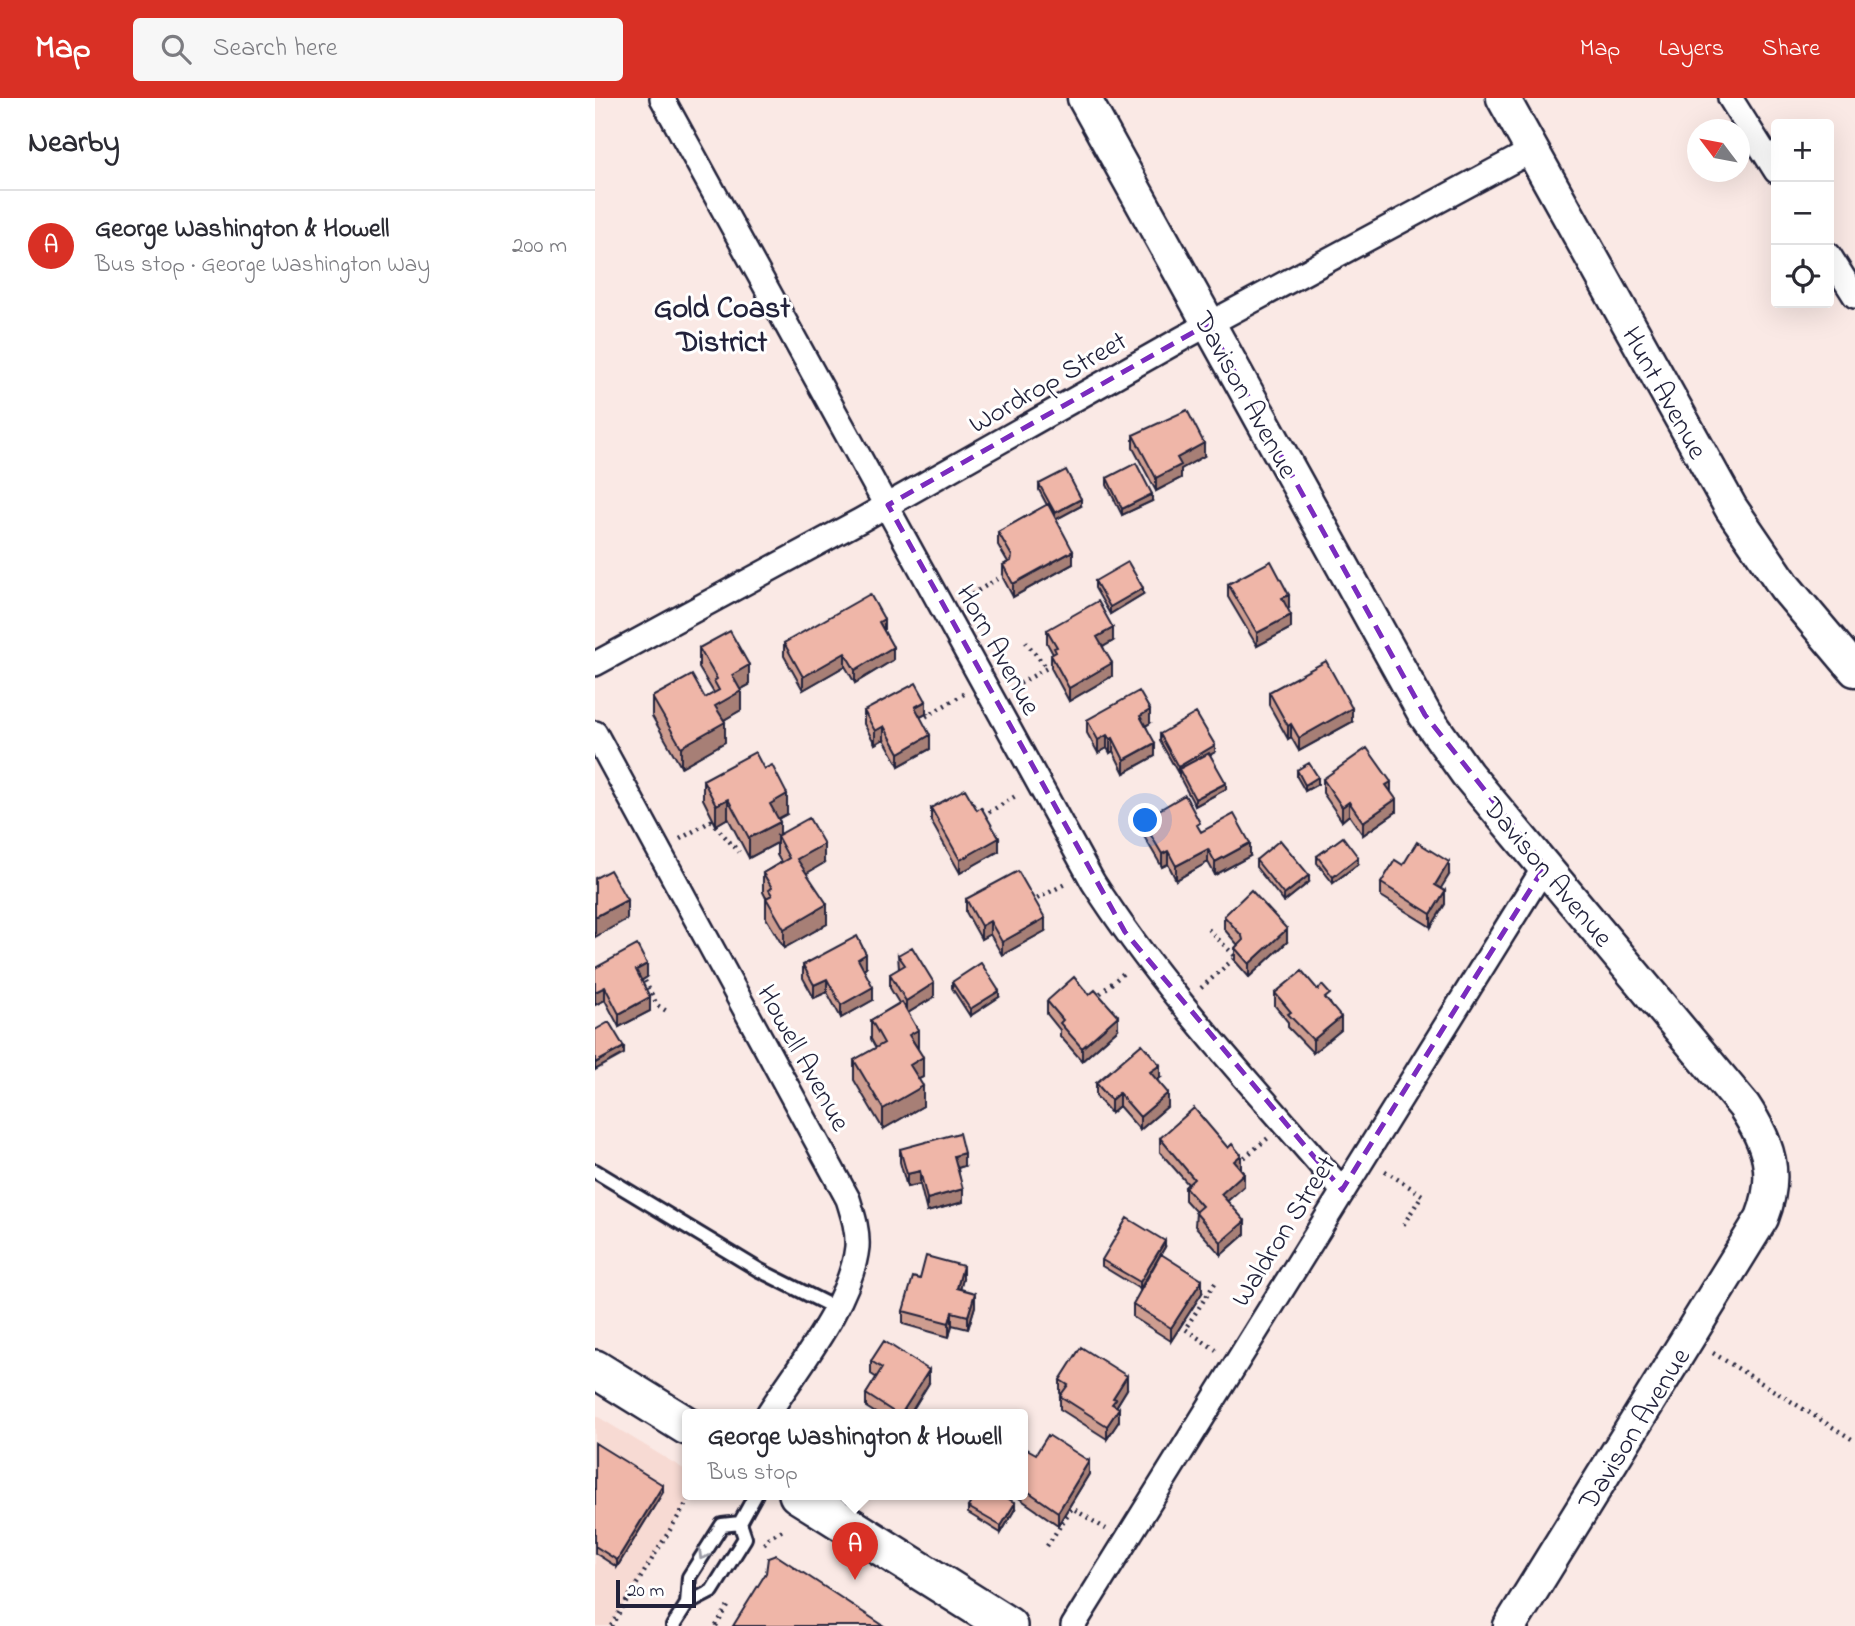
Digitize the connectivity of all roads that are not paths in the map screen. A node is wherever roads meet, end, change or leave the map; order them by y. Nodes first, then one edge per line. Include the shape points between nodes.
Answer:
1 (662, 98) edge
2 (1084, 98) edge
3 (1503, 98) edge
4 (1730, 98) edge
5 (1531, 151) junction
6 (1771, 164) edge
7 (1834, 263) edge
8 (1855, 296) edge
9 (1208, 324) junction
10 (888, 505) junction
11 (595, 664) edge
12 (1855, 670) edge
13 (595, 733) edge
14 (1545, 866) junction
15 (595, 1171) edge
16 (1342, 1190) junction
17 (835, 1308) junction
18 (595, 1369) edge
19 (771, 1409) edge
20 (682, 1423) edge
21 (753, 1500) edge
22 (808, 1500) edge
23 (740, 1523) junction
24 (687, 1604) junction
25 (673, 1626) edge
26 (1008, 1626) edge
27 (1073, 1626) edge
28 (1510, 1626) edge

1 - 10 street, Horn Avenue
2 - 9 street, Davison Avenue
3 - 5 street, Hunt Avenue
4 - 6 street
5 - 9 street, Wordrop Street
5 - 12 street, Hunt Avenue via 1731,508 1785,587
7 - 8 street
9 - 10 street, Wordrop Street
9 - 14 street, Davison Avenue via 1425,715 1467,774
10 - 11 street, Wordrop Street
10 - 16 street, Horn Avenue via 1093,883 1125,932
13 - 17 street, Howell Avenue via 848,1199 857,1245
14 - 16 street, Waldron Street
14 - 28 street, Davison Avenue via 1744,1106 1767,1146 1770,1187 1765,1210 1748,1241
15 - 17 lane via 759,1270
16 - 27 street, Waldron Street
17 - 19 street, Howell Avenue
18 - 20 main road
21 - 23 lane
22 - 26 main road
23 - 24 lane via 745,1538 712,1591
23 -> 24 lane via 722,1525 689,1577
24 - 25 lane

